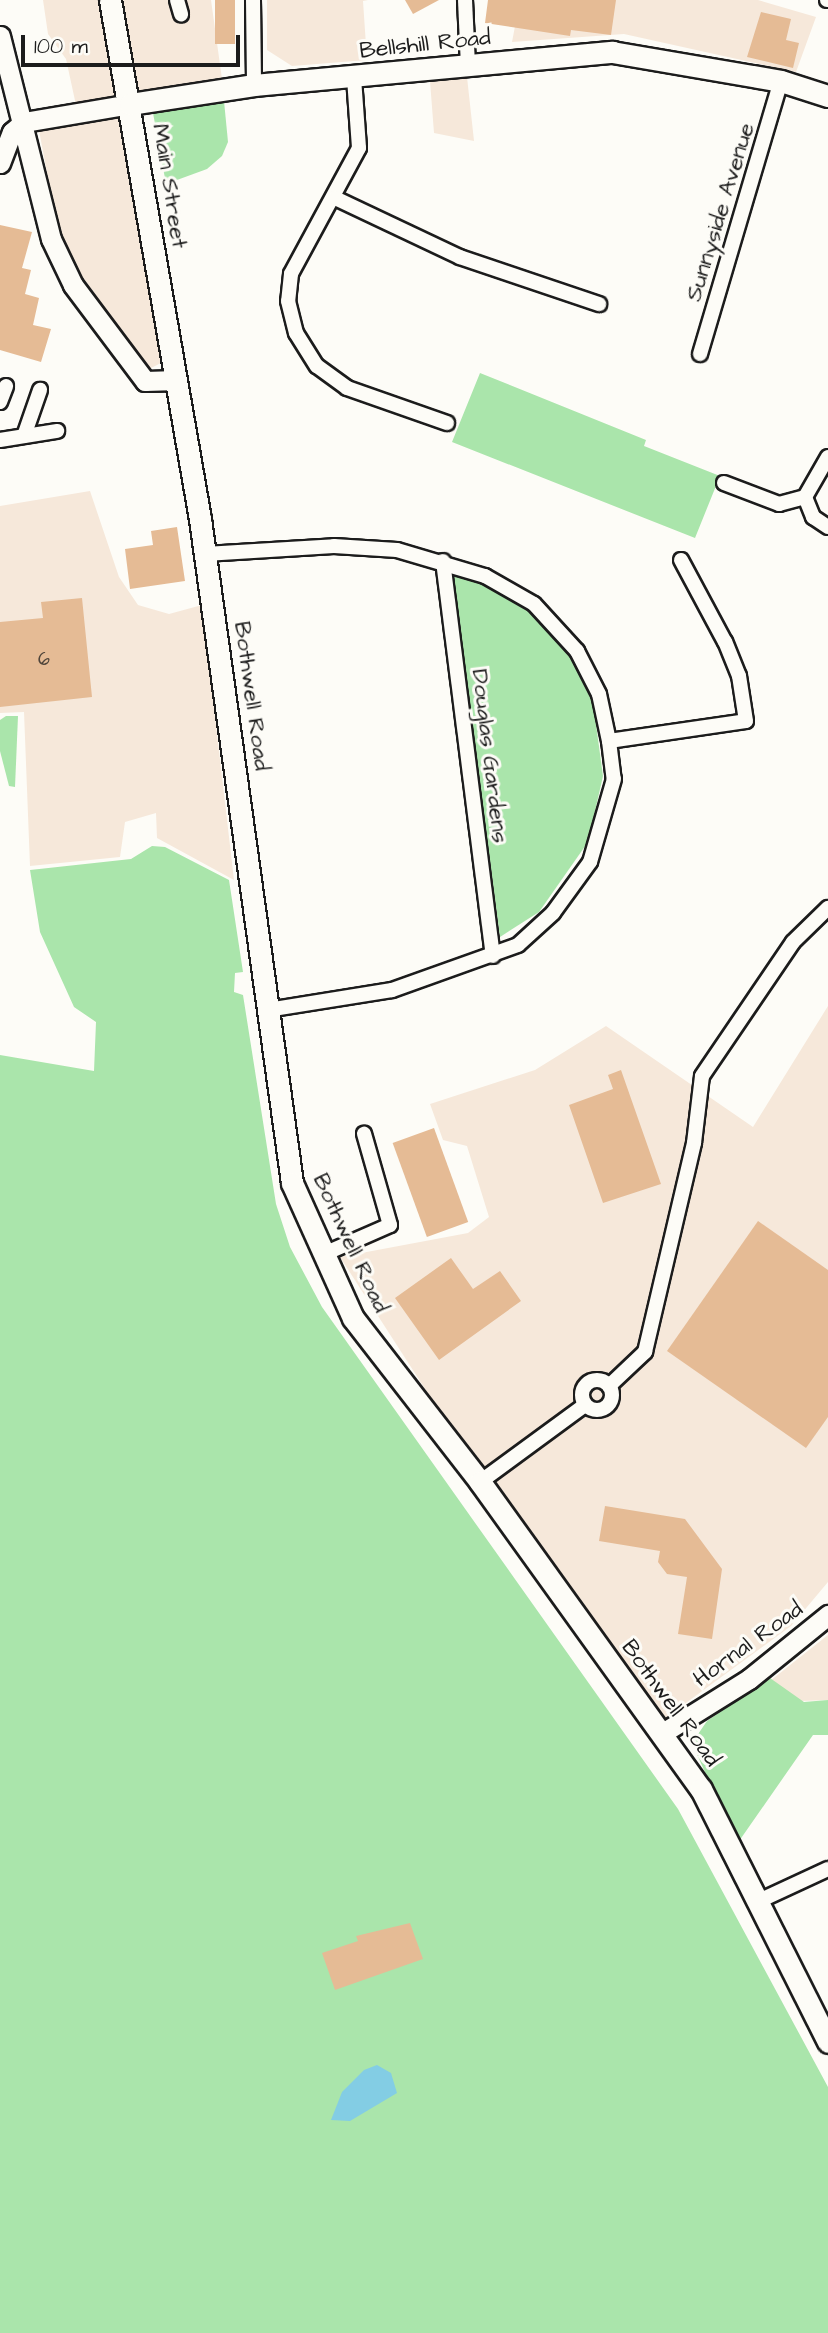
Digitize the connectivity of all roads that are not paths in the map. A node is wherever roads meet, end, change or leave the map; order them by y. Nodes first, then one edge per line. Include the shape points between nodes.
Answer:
1 (110, 0) edge
2 (253, 0) edge
3 (465, 0) edge
4 (0, 36) edge
5 (468, 67) junction
6 (354, 78) junction
7 (781, 82) junction
8 (254, 85) junction
9 (828, 96) edge
10 (130, 104) junction
11 (24, 122) junction
12 (2, 157) edge
13 (34, 162) junction
14 (335, 198) junction
15 (599, 304) dead end
16 (700, 354) dead end
17 (177, 380) junction
18 (6, 386) dead end
19 (40, 390) dead end
20 (0, 402) edge
21 (447, 423) dead end
22 (57, 431) dead end
23 (24, 436) junction
24 (0, 440) edge
25 (828, 457) edge
26 (724, 483) dead end
27 (805, 497) junction
28 (828, 527) edge
29 (205, 554) junction
30 (681, 560) dead end
31 (443, 561) junction
32 (609, 741) junction
33 (828, 908) edge
34 (493, 956) junction
35 (267, 1010) junction
36 (364, 1134) dead end
37 (324, 1254) junction
38 (609, 1385) junction
39 (586, 1405) junction
40 (480, 1482) junction
41 (828, 1615) edge
42 (661, 1734) junction
43 (828, 1869) edge
44 (760, 1900) junction
45 (828, 2042) edge

1 - 10 main road, Main Street
2 - 8 street
3 - 5 street
4 - 11 street
5 - 6 main road, Bellshill Road
5 - 7 main road, Bellshill Road via 612,52
6 - 8 main road, Bellshill Road
6 - 14 street via 359,148
7 - 9 main road, Bellshill Road
7 - 16 street, Sunnyside Avenue
8 - 10 main road, Bellshill Road
10 - 11 street, Bellshill Road
10 - 17 main road, Main Street
11 - 12 street via 12,132
11 - 13 street
12 - 13 street
13 - 17 street via 51,239 73,285 145,382
14 - 15 street via 460,257
14 - 21 street via 291,274 288,301 296,333 317,366 347,388
17 - 29 main road, Bothwell Road
18 - 20 street
19 - 23 street
22 - 23 street
23 - 24 street
25 - 27 street
26 - 27 street via 779,504
27 - 28 street via 813,517
29 - 31 street via 334,546 397,550
29 - 35 main road, Bothwell Road
30 - 32 street via 725,642 746,721
31 - 32 street via 485,576 534,604 577,651 599,694
31 - 34 street, Douglas Gardens
32 - 34 street via 614,779 590,862 553,913 518,945
33 - 38 street via 793,942 702,1076 694,1143 645,1352
34 - 35 street via 393,990
35 - 37 main road, Bothwell Road via 292,1183
36 - 37 street via 390,1225
37 - 40 main road, Bothwell Road via 353,1318
38 - 39 street via 589,1383 582,1395
38 - 39 street via 613,1395 606,1408
39 - 40 street
40 - 42 main road, Bothwell Road
41 - 42 street, Hornal Road via 750,1679
42 - 44 main road, Bothwell Road via 701,1789
43 - 44 street
44 - 45 main road, Bothwell Road

